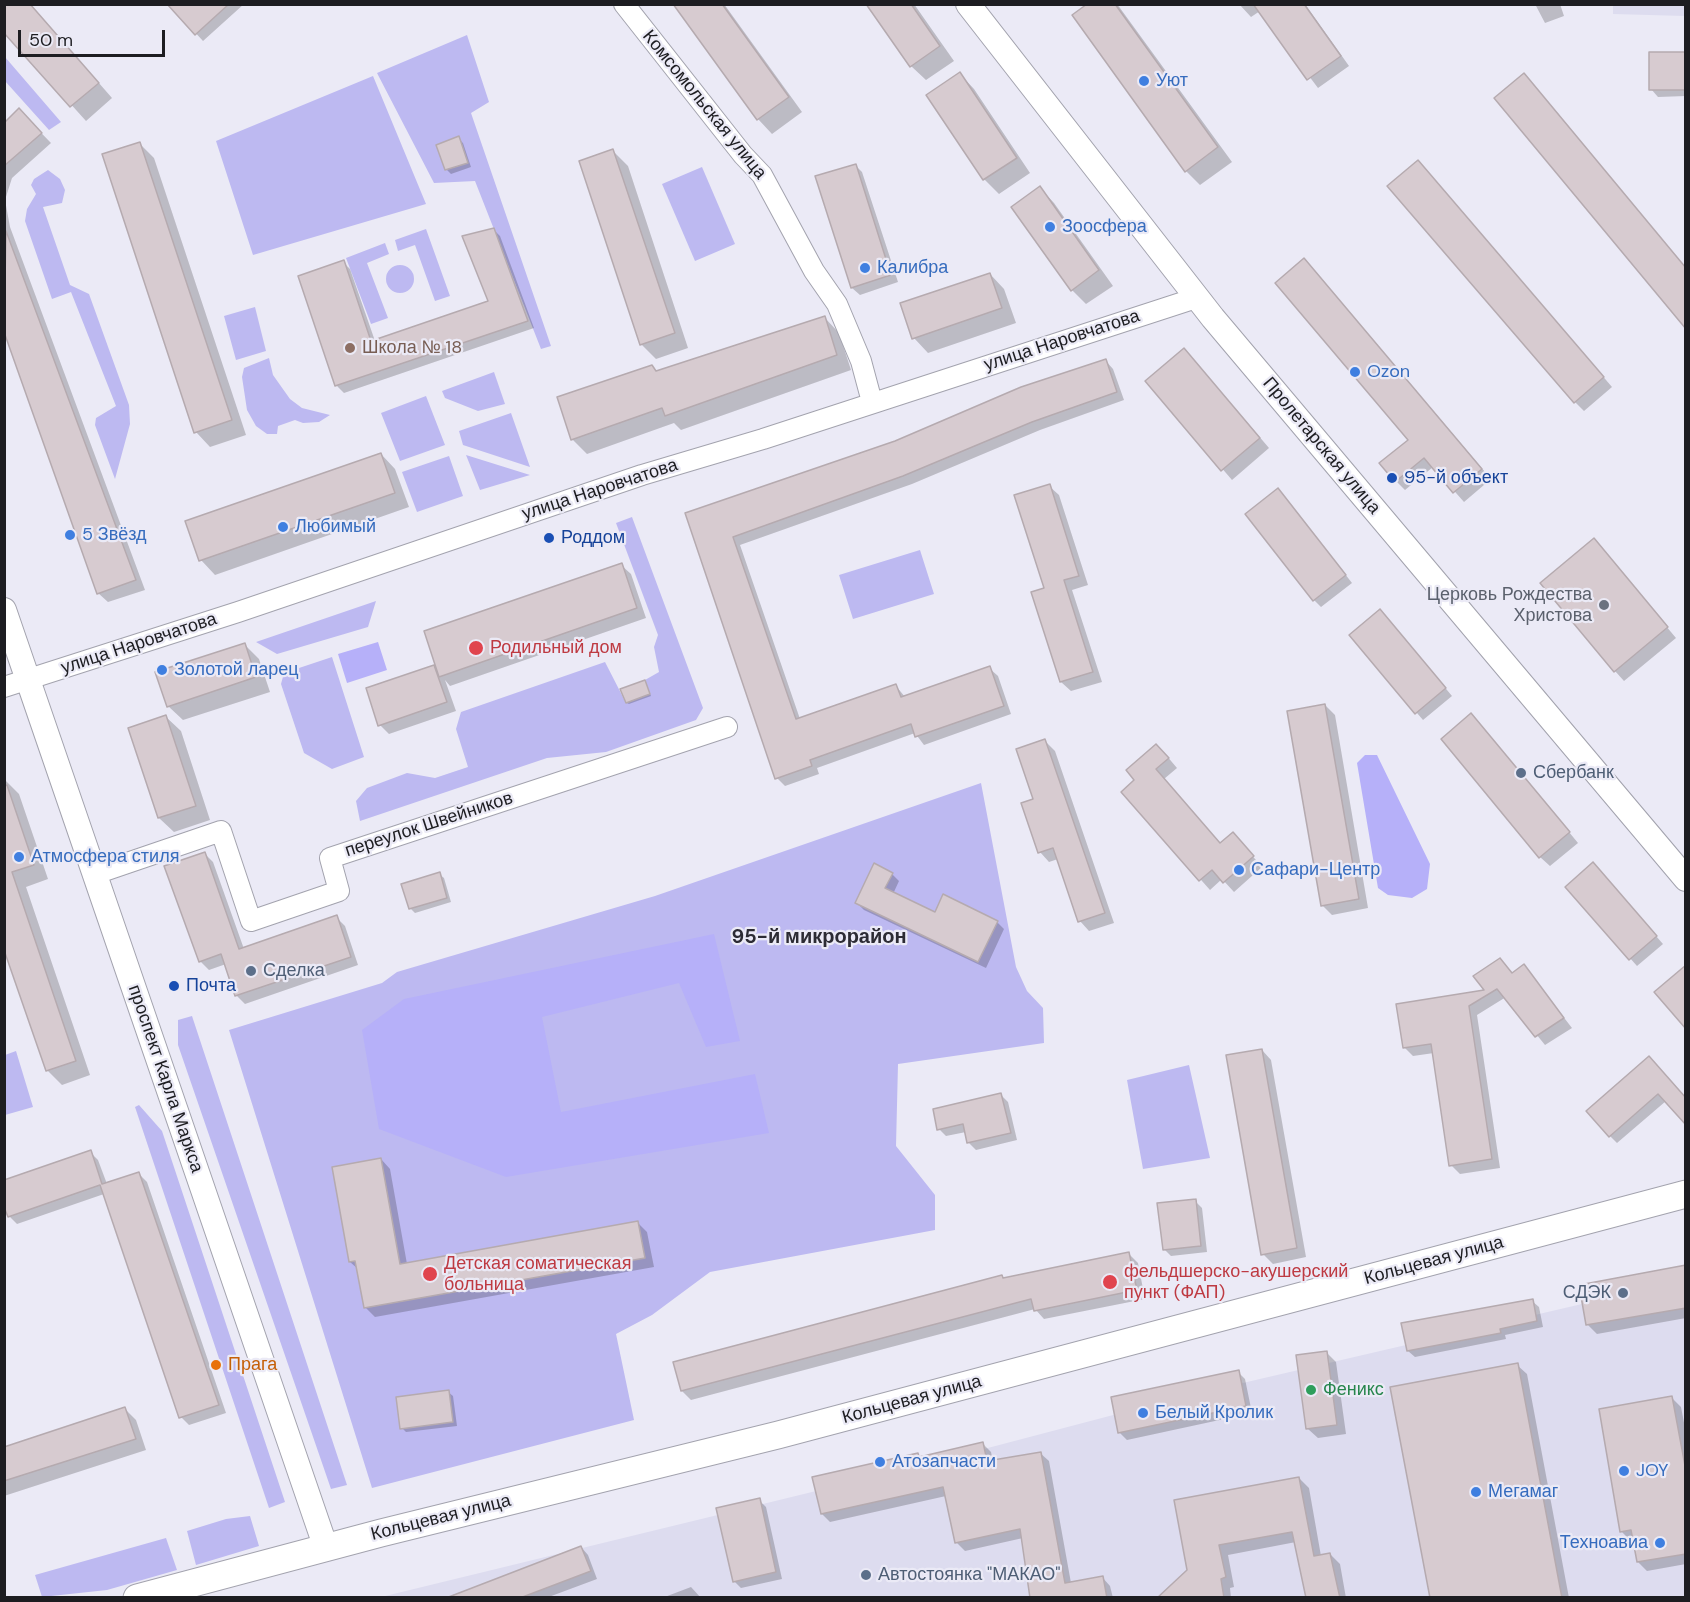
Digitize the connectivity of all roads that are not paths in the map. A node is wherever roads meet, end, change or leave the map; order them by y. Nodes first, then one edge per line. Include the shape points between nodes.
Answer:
1 (624, 4) edge
2 (968, 4) edge
3 (1196, 298) junction
4 (872, 402) junction
5 (4, 610) edge
6 (28, 679) junction
7 (4, 687) edge
8 (727, 727) dead end
9 (94, 874) junction
10 (1686, 879) edge
11 (1686, 1194) edge
12 (326, 1548) junction
13 (137, 1598) edge

1 - 4 street, Комсомольская улица via 762,175 814,271 837,304 861,361
2 - 3 street, Пролетарская улица
3 - 4 street, улица Наровчатова
3 - 10 street, Пролетарская улица
4 - 6 street, улица Наровчатова
5 - 6 street, проспект Карла Маркса
6 - 7 street, улица Наровчатова
6 - 9 street, проспект Карла Маркса
8 - 9 street, переулок Швейников via 330,858 339,891 251,921 220,831
9 - 12 street, проспект Карла Маркса
11 - 12 main road, Кольцевая улица via 789,1432
12 - 13 main road, Кольцевая улица

